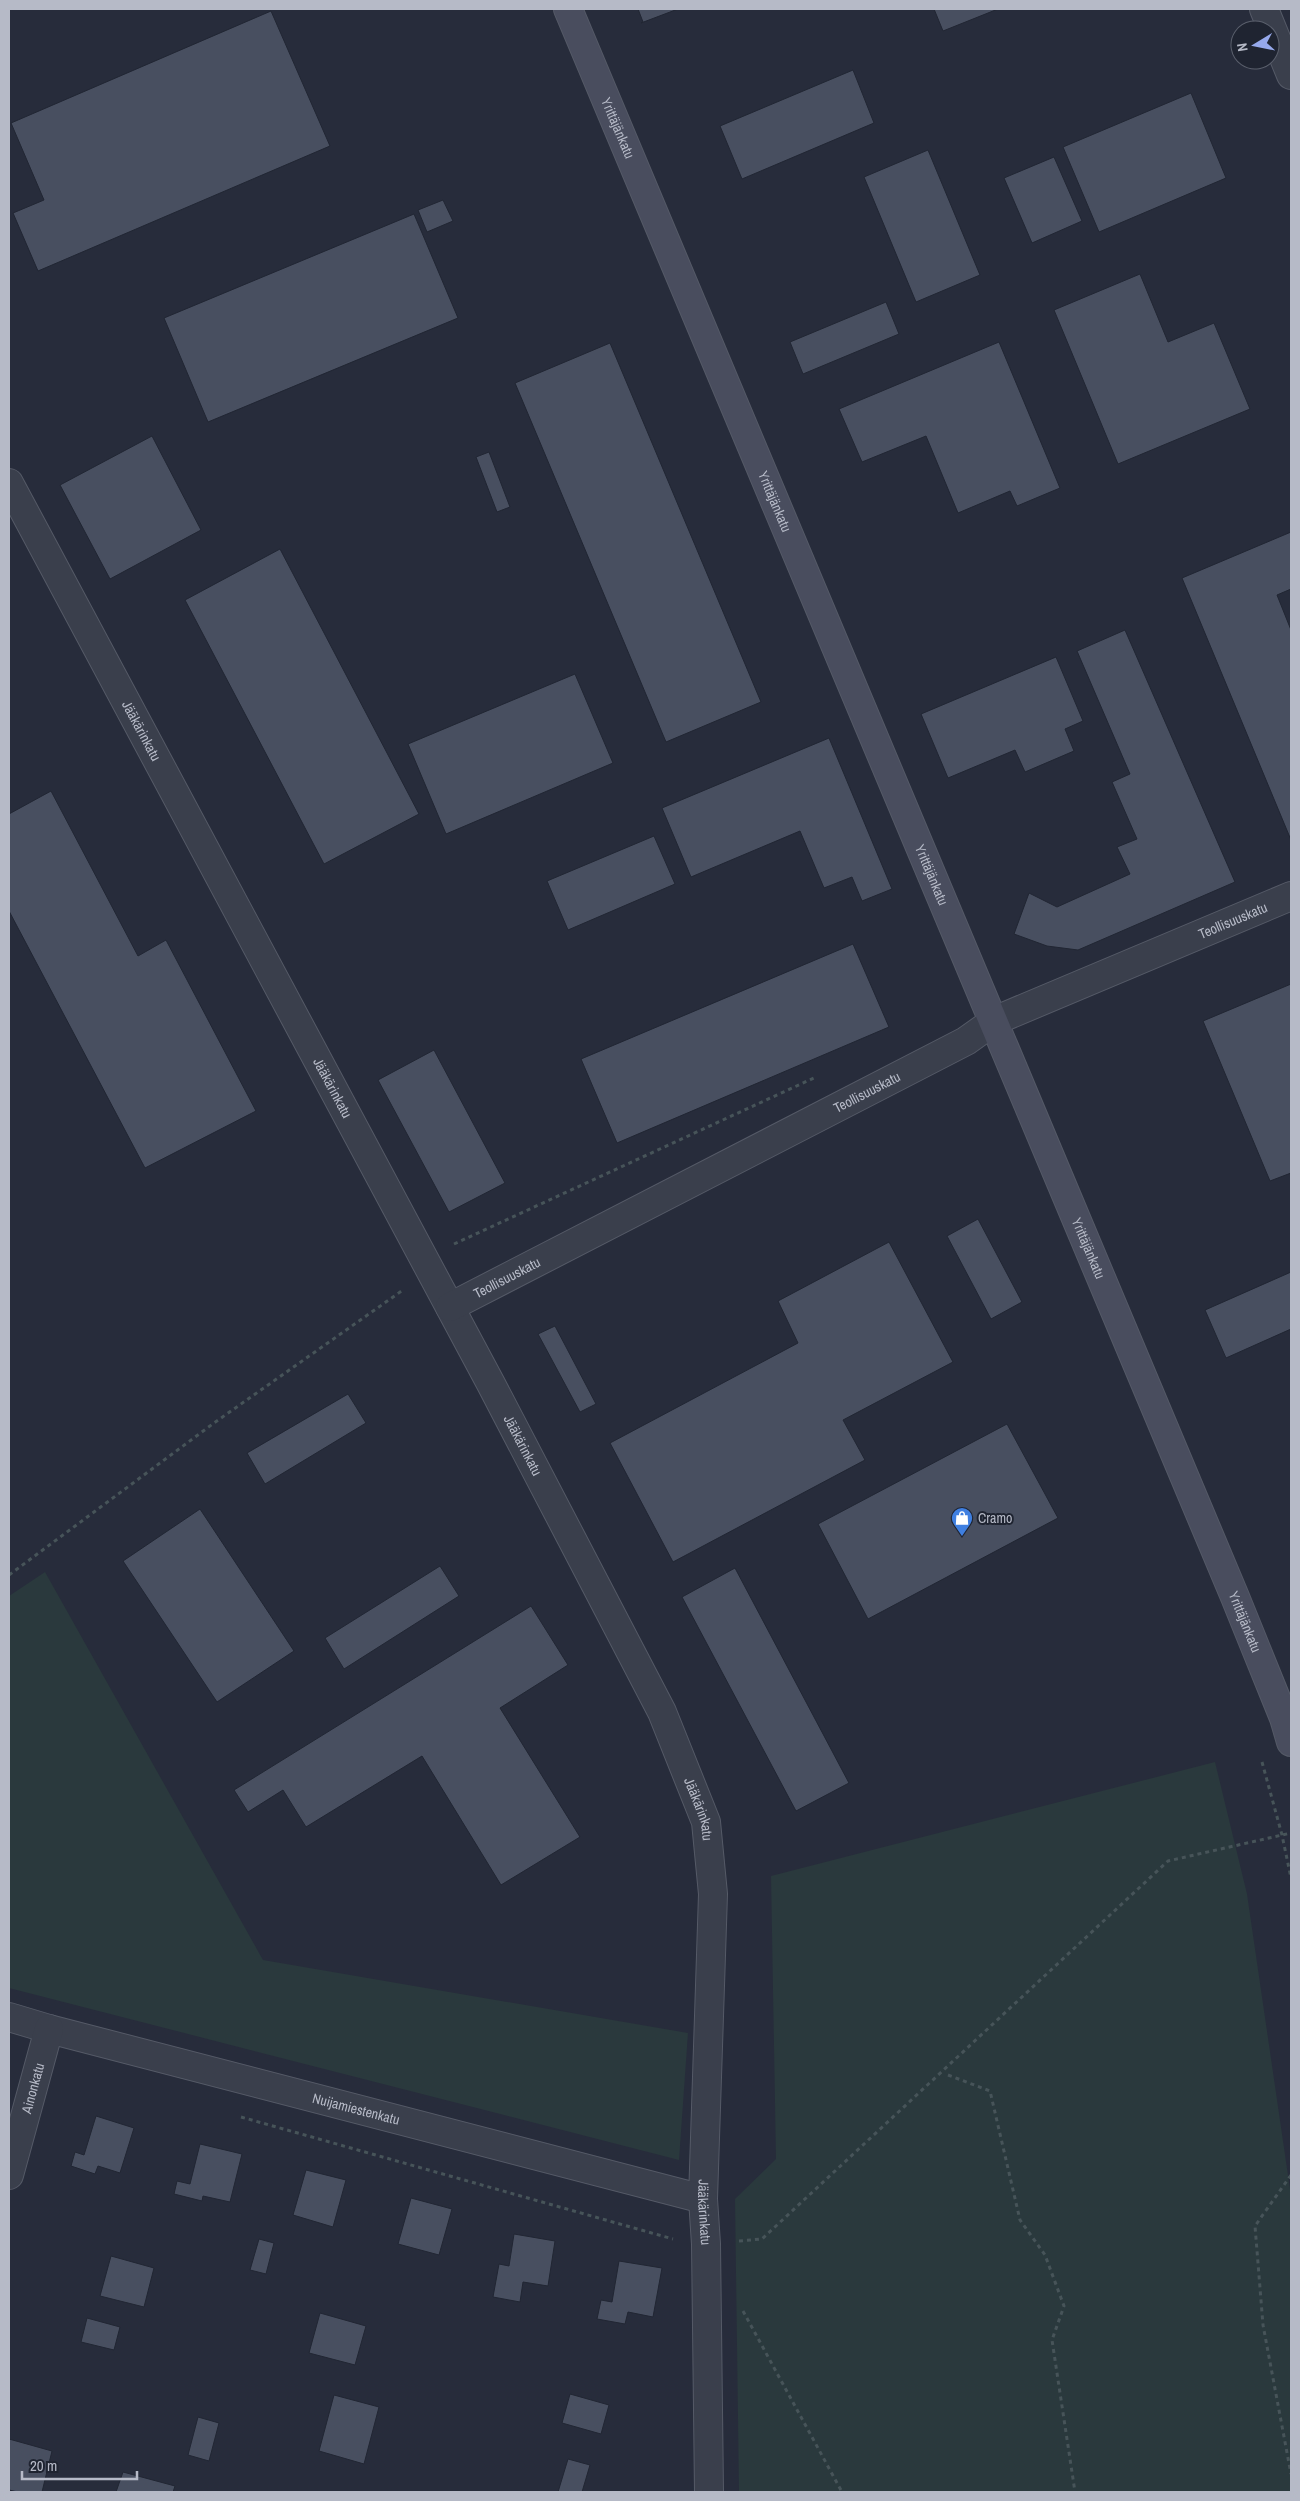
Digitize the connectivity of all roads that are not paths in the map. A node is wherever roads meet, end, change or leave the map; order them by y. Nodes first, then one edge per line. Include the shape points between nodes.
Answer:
1 (568, 9) edge
2 (1264, 9) edge
3 (1291, 75) edge
4 (9, 484) edge
5 (1291, 896) edge
6 (994, 1021) junction
7 (450, 1307) junction
8 (1291, 1742) edge
9 (9, 2017) edge
10 (48, 2029) junction
11 (9, 2175) edge
12 (703, 2199) junction
13 (709, 2492) edge

1 - 6 street, Yrittäjänkatu
2 - 3 street
4 - 7 street, Jääkärinkatu
5 - 6 street, Teollisuuskatu
6 - 7 street, Teollisuuskatu via 966,1041
6 - 8 street, Yrittäjänkatu via 1242,1614
7 - 12 street, Jääkärinkatu via 662,1712 706,1822 714,1894
9 - 10 street, Nuijamiestenkatu
10 - 11 street, Ainonkatu
10 - 12 street, Nuijamiestenkatu
12 - 13 street, Jääkärinkatu

